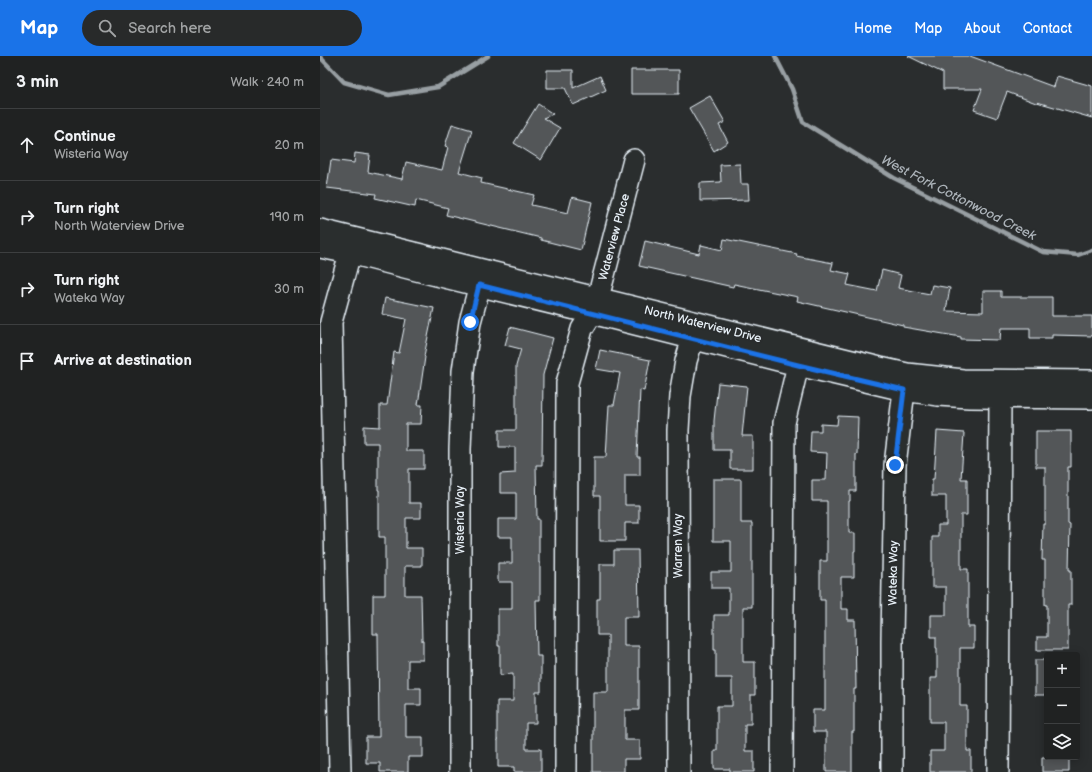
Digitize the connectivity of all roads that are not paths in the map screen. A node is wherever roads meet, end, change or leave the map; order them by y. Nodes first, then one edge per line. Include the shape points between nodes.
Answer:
1 (634, 160) dead end
2 (320, 230) edge
3 (320, 247) edge
4 (350, 253) junction
5 (481, 278) junction
6 (595, 305) junction
7 (695, 331) junction
8 (798, 365) junction
9 (1092, 381) edge
10 (905, 382) junction
11 (1000, 398) junction
12 (1092, 398) edge
13 (340, 772) edge
14 (460, 772) edge
15 (566, 772) edge
16 (679, 772) edge
17 (782, 772) edge
18 (892, 772) edge
19 (998, 772) edge

1 - 6 street, Waterview Place
2 - 5 street, North Waterview Drive via 388,246
3 - 4 street, North Waterview Drive
4 - 5 street, North Waterview Drive
4 - 13 street via 331,322
5 - 6 street, North Waterview Drive
5 - 14 street, Wisteria Way via 470,322 463,371 460,449
6 - 7 street, North Waterview Drive
6 - 15 street, Waterview Place via 582,329 567,383
7 - 8 street, North Waterview Drive
7 - 10 street, North Waterview Drive
7 - 16 street, Warren Way via 686,361 678,430
8 - 10 street, North Waterview Drive
8 - 17 street via 784,423
9 - 10 street, North Waterview Drive
10 - 11 street, North Waterview Drive via 938,395
10 - 18 street, Wateka Way via 895,465
11 - 12 street, North Waterview Drive
11 - 19 street

